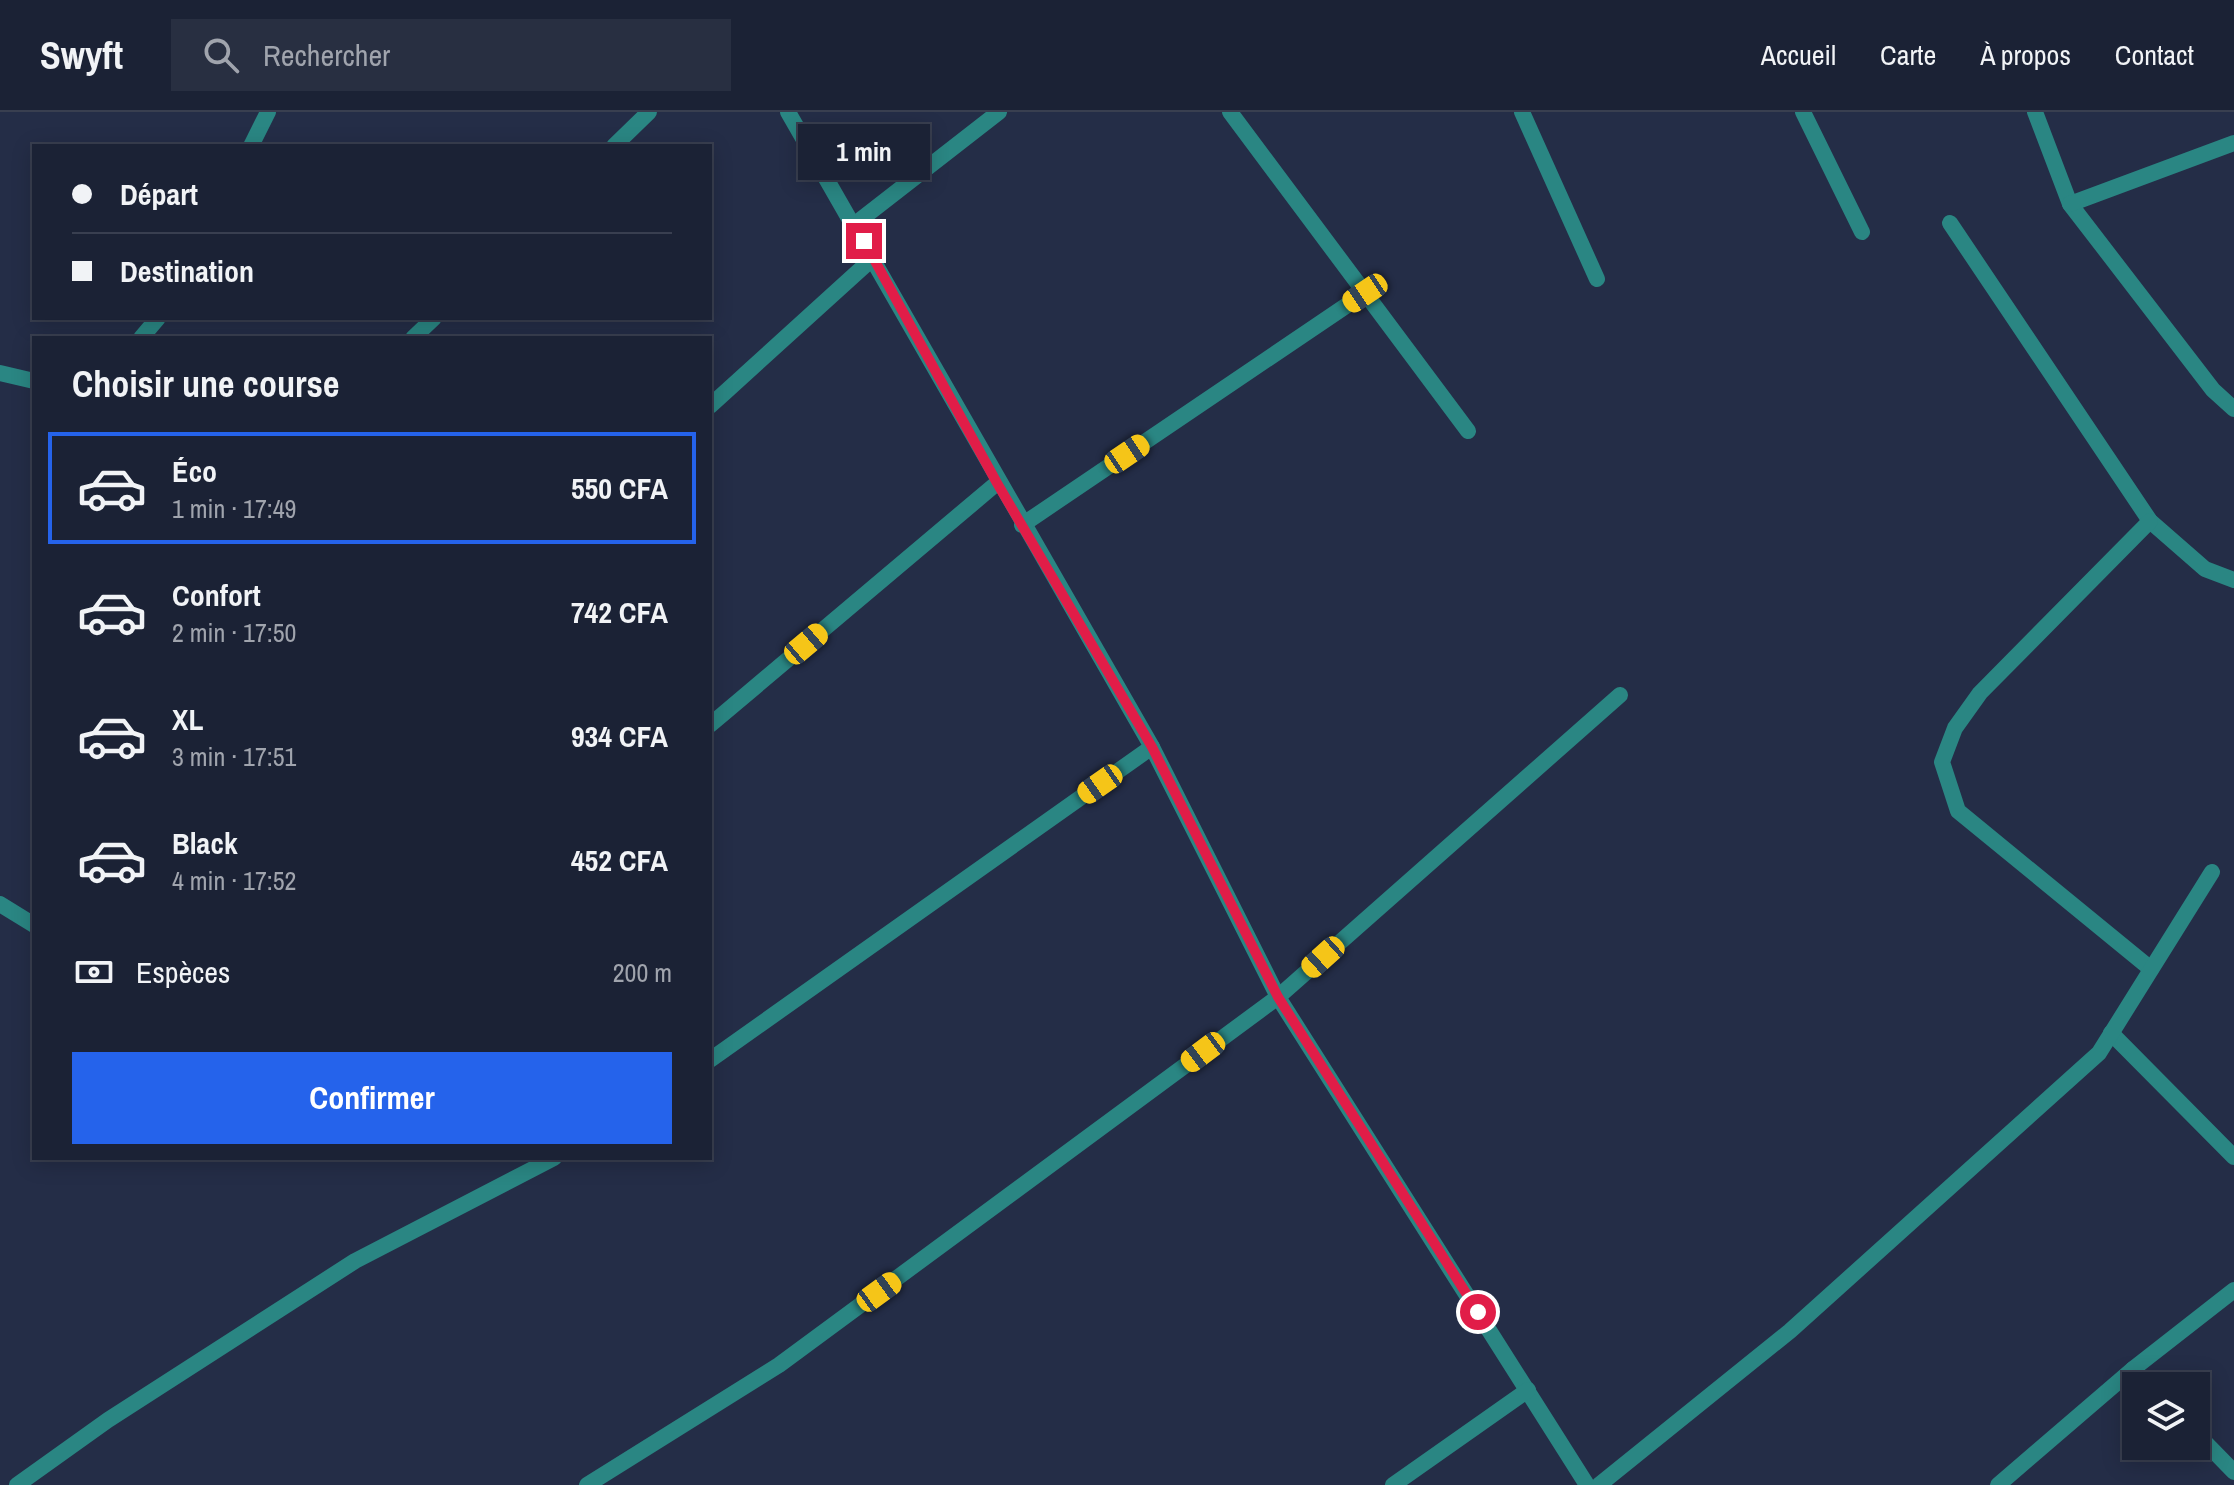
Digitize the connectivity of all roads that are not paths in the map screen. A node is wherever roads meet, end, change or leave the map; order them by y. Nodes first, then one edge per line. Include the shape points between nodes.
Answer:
1 (268, 112) edge
2 (649, 112) edge
3 (788, 112) edge
4 (999, 112) edge
5 (1230, 112) edge
6 (1522, 112) edge
7 (1803, 112) edge
8 (2035, 112) edge
9 (2234, 143) edge
10 (252, 144) edge
11 (616, 144) edge
12 (2070, 204) junction
13 (1950, 223) dead end
14 (855, 224) junction
15 (1862, 232) dead end
16 (873, 258) junction
17 (1597, 279) dead end
18 (1365, 293) junction
19 (156, 320) edge
20 (432, 320) edge
21 (143, 336) edge
22 (415, 336) edge
23 (0, 373) edge
24 (32, 381) edge
25 (712, 404) edge
26 (2234, 409) edge
27 (1468, 431) dead end
28 (997, 483) junction
29 (2150, 521) junction
30 (1022, 525) junction
31 (2234, 580) edge
32 (1620, 695) dead end
33 (712, 723) edge
34 (1152, 747) junction
35 (2212, 872) dead end
36 (0, 904) edge
37 (32, 924) edge
38 (2151, 969) junction
39 (1278, 997) junction
40 (2111, 1033) junction
41 (712, 1059) edge
42 (2234, 1157) edge
43 (550, 1160) edge
44 (2234, 1290) edge
45 (2133, 1369) junction
46 (2136, 1372) edge
47 (1528, 1390) junction
48 (2210, 1447) edge
49 (2234, 1472) edge
50 (17, 1485) edge
51 (587, 1485) edge
52 (1393, 1485) edge
53 (1587, 1485) edge
54 (1599, 1485) edge
55 (1998, 1485) edge

1 - 10 street
2 - 11 street
3 - 14 street
4 - 14 street
5 - 18 street
6 - 17 street
7 - 15 street
8 - 12 street
9 - 12 street
12 - 26 street via 2213,390
13 - 29 street
14 - 16 street
16 - 25 street
16 - 28 street
18 - 27 street
18 - 30 street
19 - 21 street
20 - 22 street
23 - 24 street
28 - 30 street
28 - 33 street
29 - 31 street via 2205,569
29 - 38 street via 1980,693 1955,728 1942,762 1958,811
30 - 34 street
32 - 39 street
34 - 39 street
34 - 41 street
35 - 38 street
36 - 37 street
38 - 40 street
39 - 47 street
39 - 51 street via 779,1365
40 - 42 street
40 - 54 street via 2099,1053 1790,1331
43 - 50 street via 355,1261
44 - 45 street
45 - 46 street
45 - 55 street
47 - 52 street
47 - 53 street
48 - 49 street

